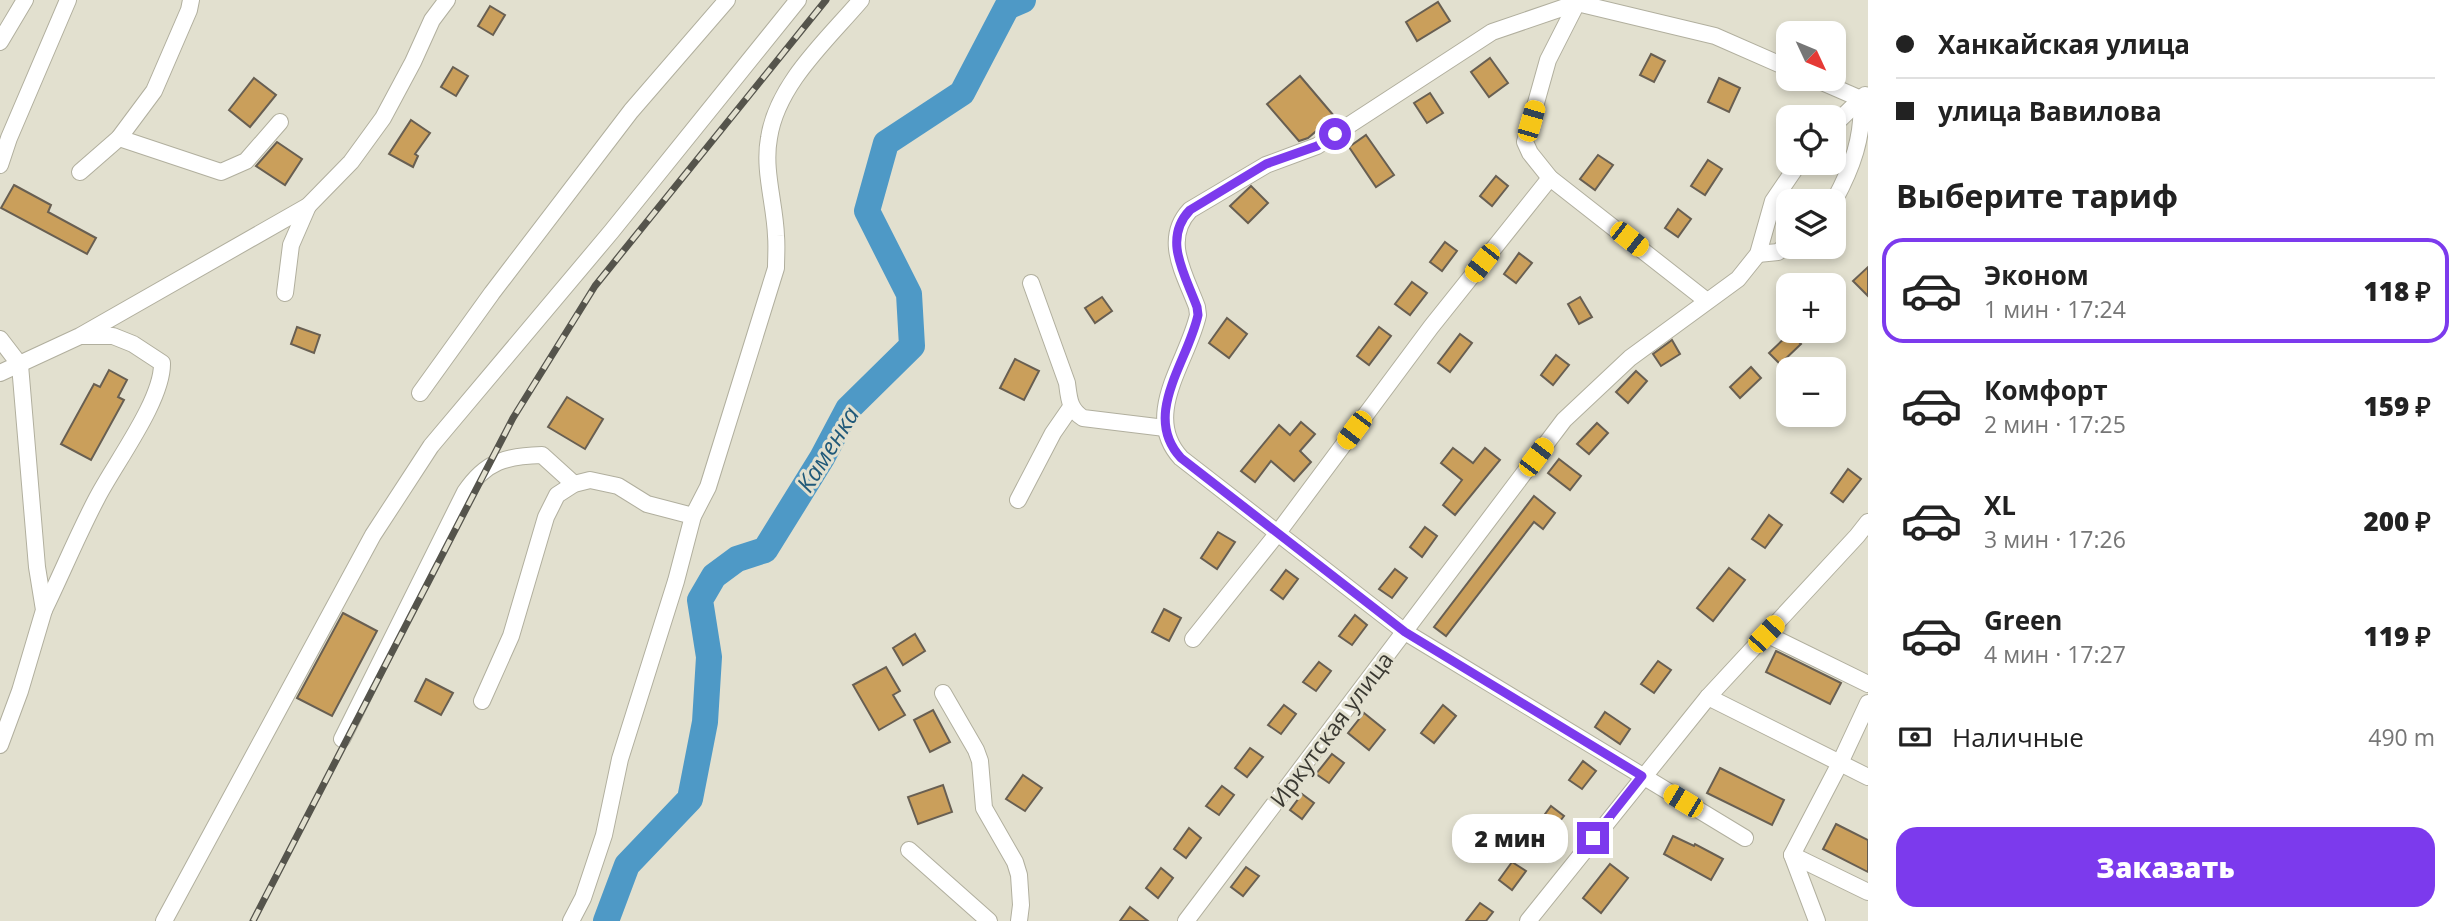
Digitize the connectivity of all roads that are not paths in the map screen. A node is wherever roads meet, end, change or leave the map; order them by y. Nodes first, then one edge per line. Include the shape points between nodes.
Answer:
1 (25, 0) edge
2 (68, 0) edge
3 (191, 0) edge
4 (447, 0) edge
5 (727, 0) edge
6 (798, 0) edge
7 (861, 0) edge
8 (1577, 3) junction
9 (0, 42) edge
10 (1776, 63) edge
11 (1846, 90) edge
12 (1866, 97) edge
13 (1846, 114) edge
14 (280, 122) dead end
15 (119, 138) junction
16 (0, 165) edge
17 (80, 172) dead end
18 (1791, 175) edge
19 (1550, 178) junction
20 (1841, 189) edge
21 (308, 206) junction
22 (1776, 251) edge
23 (1758, 254) junction
24 (1031, 283) dead end
25 (285, 293) dead end
26 (1707, 301) junction
27 (80, 336) junction
28 (0, 339) edge
29 (20, 365) junction
30 (0, 373) edge
31 (420, 393) dead end
32 (1071, 407) junction
33 (1165, 428) junction
34 (574, 484) junction
35 (1018, 500) dead end
36 (693, 516) junction
37 (1868, 522) edge
38 (1276, 534) junction
39 (44, 610) junction
40 (1405, 632) junction
41 (1766, 634) junction
42 (1193, 639) dead end
43 (1868, 684) edge
44 (943, 693) dead end
45 (1708, 696) junction
46 (482, 701) dead end
47 (1868, 704) edge
48 (342, 740) dead end
49 (0, 746) edge
50 (1840, 764) junction
51 (1642, 776) junction
52 (1868, 778) edge
53 (1745, 838) dead end
54 (909, 850) dead end
55 (1792, 855) junction
56 (1868, 892) edge
57 (164, 921) edge
58 (571, 921) edge
59 (989, 921) edge
60 (1019, 921) edge
61 (1186, 921) edge
62 (1528, 921) edge
63 (1817, 921) edge

1 - 9 street
2 - 16 street
3 - 15 street via 154,91
4 - 21 street via 432,20 383,118 351,162
5 - 31 street via 624,120
6 - 57 street via 431,446 373,535
7 - 36 street via 795,79 777,108 768,139 776,268 708,487
8 - 10 street via 1715,36
8 - 19 street via 1548,60 1525,142
8 - 33 street via 1492,32 1317,146 1266,164 1180,220 1175,244 1198,315 1167,402
11 - 12 street
12 - 13 street
12 - 20 street via 1859,142
14 - 15 street via 246,161 221,172
15 - 17 street
18 - 23 street, Иркутская улица via 1773,201
19 - 26 street
19 - 38 street
21 - 25 street via 291,245
21 - 27 street
22 - 23 street
23 - 26 street, Иркутская улица via 1738,279
24 - 32 street via 1067,383
26 - 40 street, Иркутская улица via 1630,358 1564,420
27 - 29 street
27 - 39 street via 113,336 133,344 162,363 162,375
28 - 29 street
29 - 30 street
29 - 39 street
32 - 33 street via 1083,418
32 - 35 street
33 - 38 street via 1181,458
34 - 36 street via 590,480 618,486 647,504
34 - 46 street via 557,495 546,517 511,636
34 - 48 street via 542,455 489,465 477,476
36 - 58 street via 620,759 604,835
37 - 41 street
38 - 40 street
38 - 42 street
39 - 49 street
40 - 51 street
40 - 61 street, Иркутская улица
41 - 43 street
41 - 45 street
44 - 60 street via 976,750 984,808 1015,862
45 - 50 street
45 - 51 street
47 - 50 street
50 - 52 street
50 - 55 street
51 - 53 street
51 - 62 street
54 - 59 street
55 - 56 street
55 - 63 street

